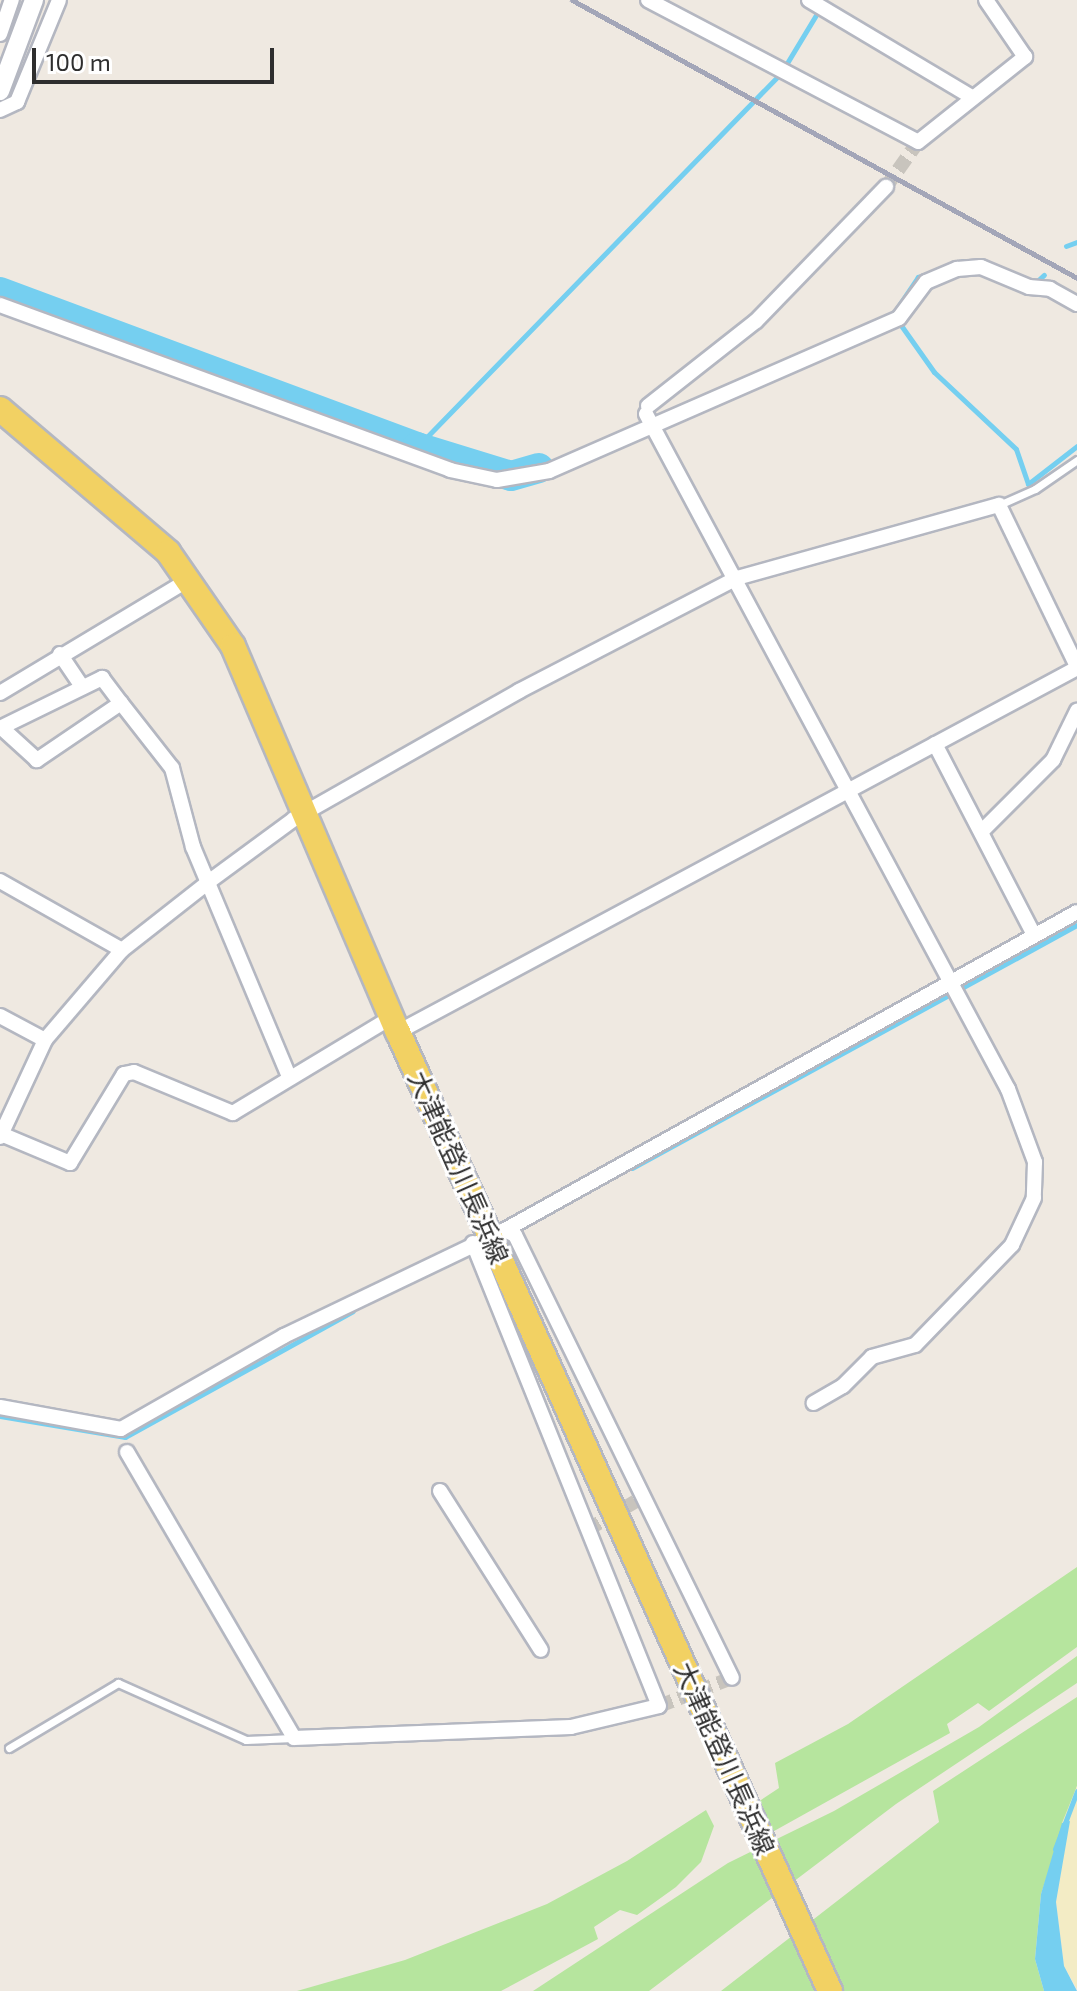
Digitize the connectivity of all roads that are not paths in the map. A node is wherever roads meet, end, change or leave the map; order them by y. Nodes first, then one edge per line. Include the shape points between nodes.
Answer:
1 (12, 0) edge
2 (34, 0) edge
3 (59, 0) edge
4 (648, 0) edge
5 (809, 0) edge
6 (977, 0) edge
7 (989, 4) edge
8 (669, 5) edge
9 (0, 34) edge
10 (0, 91) edge
11 (970, 96) junction
12 (0, 110) edge
13 (886, 187) tunnel mouth
14 (1077, 304) edge
15 (0, 305) edge
16 (0, 409) edge
17 (654, 428) junction
18 (1077, 460) edge
19 (999, 505) junction
20 (737, 578) junction
21 (190, 579) junction
22 (60, 654) junction
23 (1077, 667) edge
24 (82, 687) junction
25 (0, 693) edge
26 (121, 703) junction
27 (1077, 711) edge
28 (2, 729) edge
29 (935, 744) junction
30 (849, 790) junction
31 (304, 813) junction
32 (984, 829) junction
33 (0, 881) edge
34 (207, 883) junction
35 (1077, 912) edge
36 (1033, 933) junction
37 (122, 950) junction
38 (954, 988) junction
39 (0, 1016) edge
40 (395, 1024) junction
41 (45, 1040) junction
42 (289, 1076) junction
43 (1, 1135) edge
44 (489, 1237) junction
45 (814, 1403) dead end
46 (0, 1407) edge
47 (127, 1452) dead end
48 (440, 1491) dead end
49 (541, 1650) dead end
50 (732, 1678) dead end
51 (294, 1738) junction
52 (9, 1748) dead end
53 (830, 1991) edge

1 - 9 street
2 - 10 street
3 - 12 street via 17,102
4 - 8 street
5 - 11 street
6 - 7 street
7 - 11 street via 1025,57
8 - 11 street via 918,142
13 - 17 street via 756,321 647,410
14 - 17 street via 1050,289 1029,287 981,267 957,269 926,282 899,318
15 - 17 street via 450,470 497,480 549,471
16 - 21 main road, 大津能登川長浜線 via 107,495
17 - 20 street
18 - 19 lane via 1035,489
19 - 20 street
19 - 23 street
20 - 30 street
20 - 31 street via 519,691
21 - 22 street
21 - 31 main road, 大津能登川長浜線 via 233,646
22 - 24 street
22 - 25 street
23 - 29 street
24 - 26 street via 102,678
24 - 28 street
26 - 28 street via 37,760
26 - 34 street via 172,768
27 - 32 street via 1053,760
29 - 30 street
29 - 32 street
30 - 38 street
30 - 40 street
31 - 34 street
31 - 40 main road, 大津能登川長浜線
32 - 36 street
33 - 37 street
34 - 37 street
34 - 42 street
35 - 36 street
36 - 38 street
37 - 41 street
38 - 44 street
38 - 45 street via 1020,1114 1035,1162 1034,1198 1012,1245 915,1345 872,1357 843,1386
39 - 41 street
40 - 42 street
40 - 44 main road, 大津能登川長浜線
41 - 43 street
42 - 43 street via 233,1113 210,1108 134,1072 124,1074 70,1163
44 - 46 street via 284,1336 121,1429
44 - 50 street via 515,1235
44 - 51 street via 659,1706 571,1727
44 - 53 main road, 大津能登川長浜線
47 - 51 street
48 - 49 street
51 - 52 lane via 246,1740 118,1683

